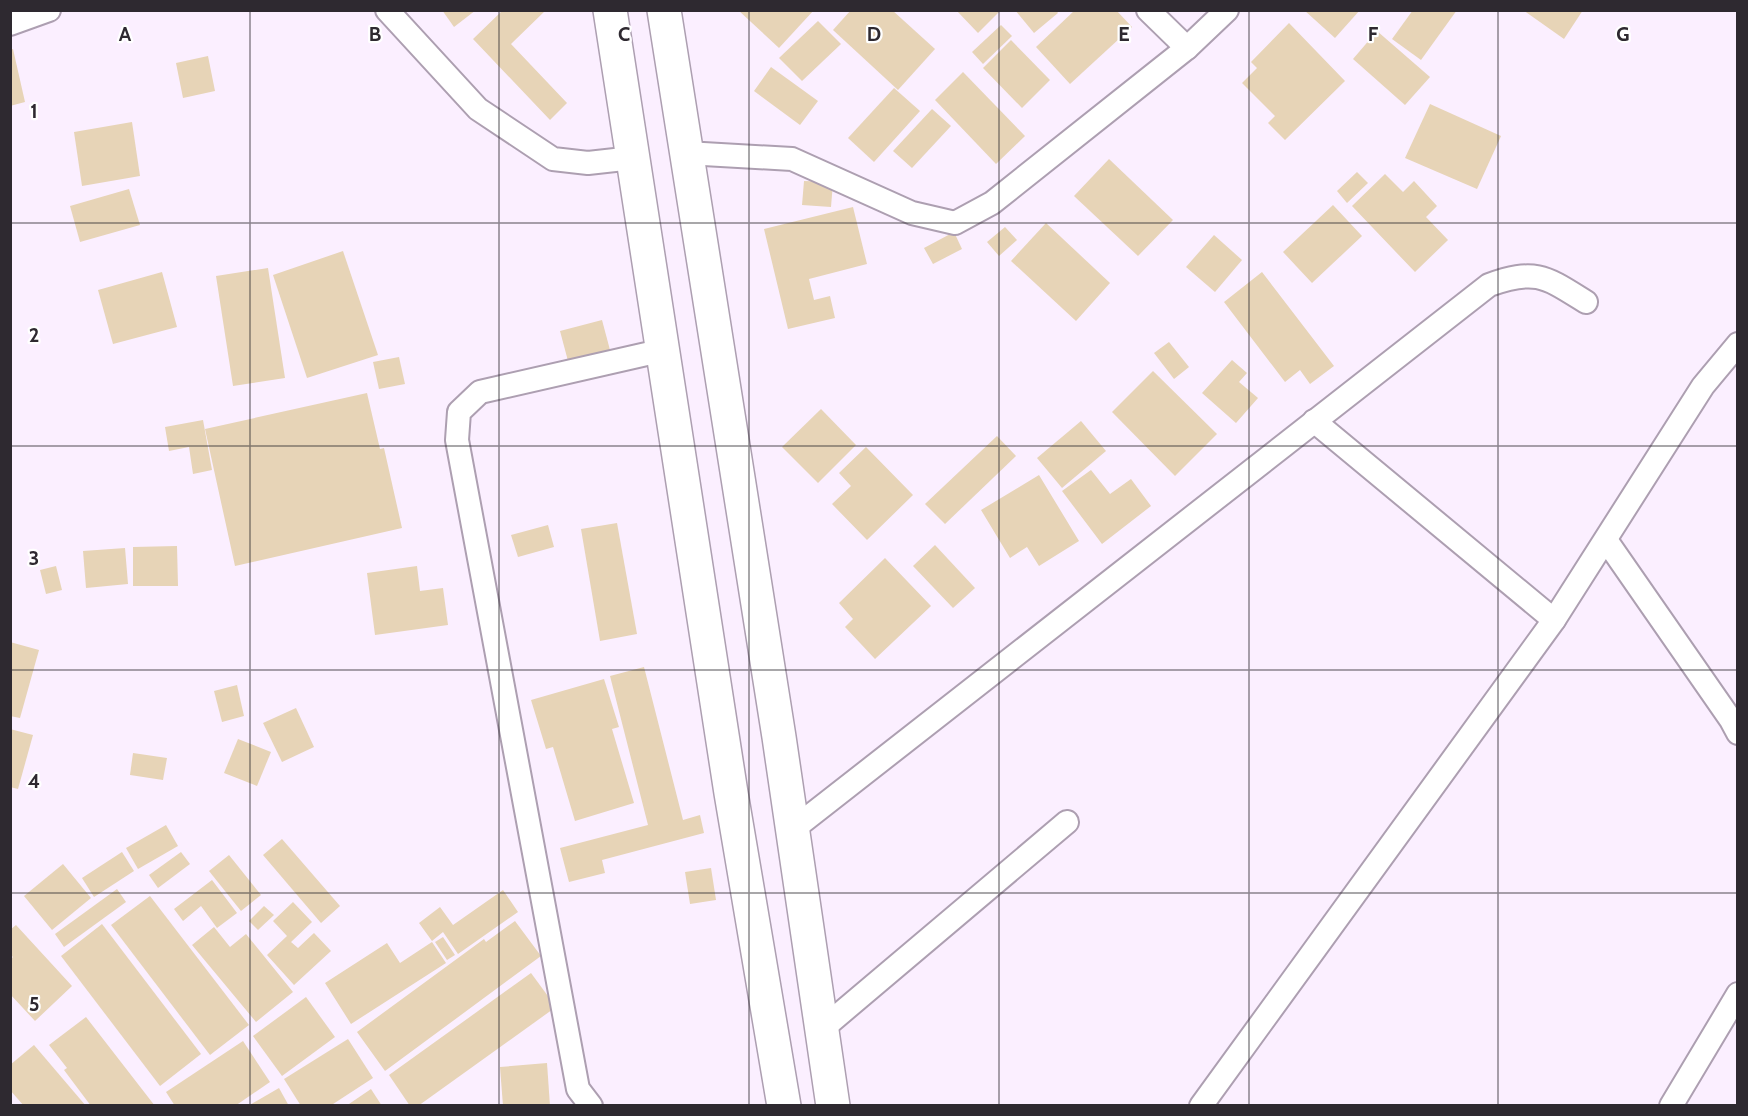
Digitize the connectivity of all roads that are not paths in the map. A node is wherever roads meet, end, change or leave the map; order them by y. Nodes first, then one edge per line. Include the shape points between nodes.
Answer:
1 (49, 10) edge
2 (387, 10) edge
3 (610, 10) edge
4 (664, 10) edge
5 (1148, 10) edge
6 (1227, 10) edge
7 (10, 24) edge
8 (1187, 48) junction
9 (686, 153) junction
10 (633, 158) junction
11 (1586, 302) dead end
12 (1737, 344) edge
13 (664, 350) junction
14 (1314, 422) junction
15 (1606, 540) junction
16 (1554, 620) junction
17 (1737, 733) edge
18 (1067, 822) dead end
19 (792, 830) junction
20 (1737, 994) edge
21 (822, 1029) junction
22 (591, 1106) edge
23 (784, 1106) edge
24 (833, 1106) edge
25 (1201, 1106) edge
26 (1671, 1106) edge

1 - 7 street
2 - 10 street via 478,110 553,159 588,164
3 - 10 main road
4 - 9 main road
5 - 8 street
6 - 8 street
8 - 9 street via 992,203 955,223 912,213 792,159
9 - 19 main road
10 - 13 main road
11 - 14 street via 1553,280 1519,274 1489,285
12 - 15 street via 1703,386
13 - 22 street via 480,392 459,412 457,440 578,1089
13 - 23 main road via 731,793
14 - 16 street
14 - 19 street
15 - 16 street
15 - 17 street
16 - 25 street
18 - 21 street
19 - 21 main road
20 - 26 street
21 - 24 main road

